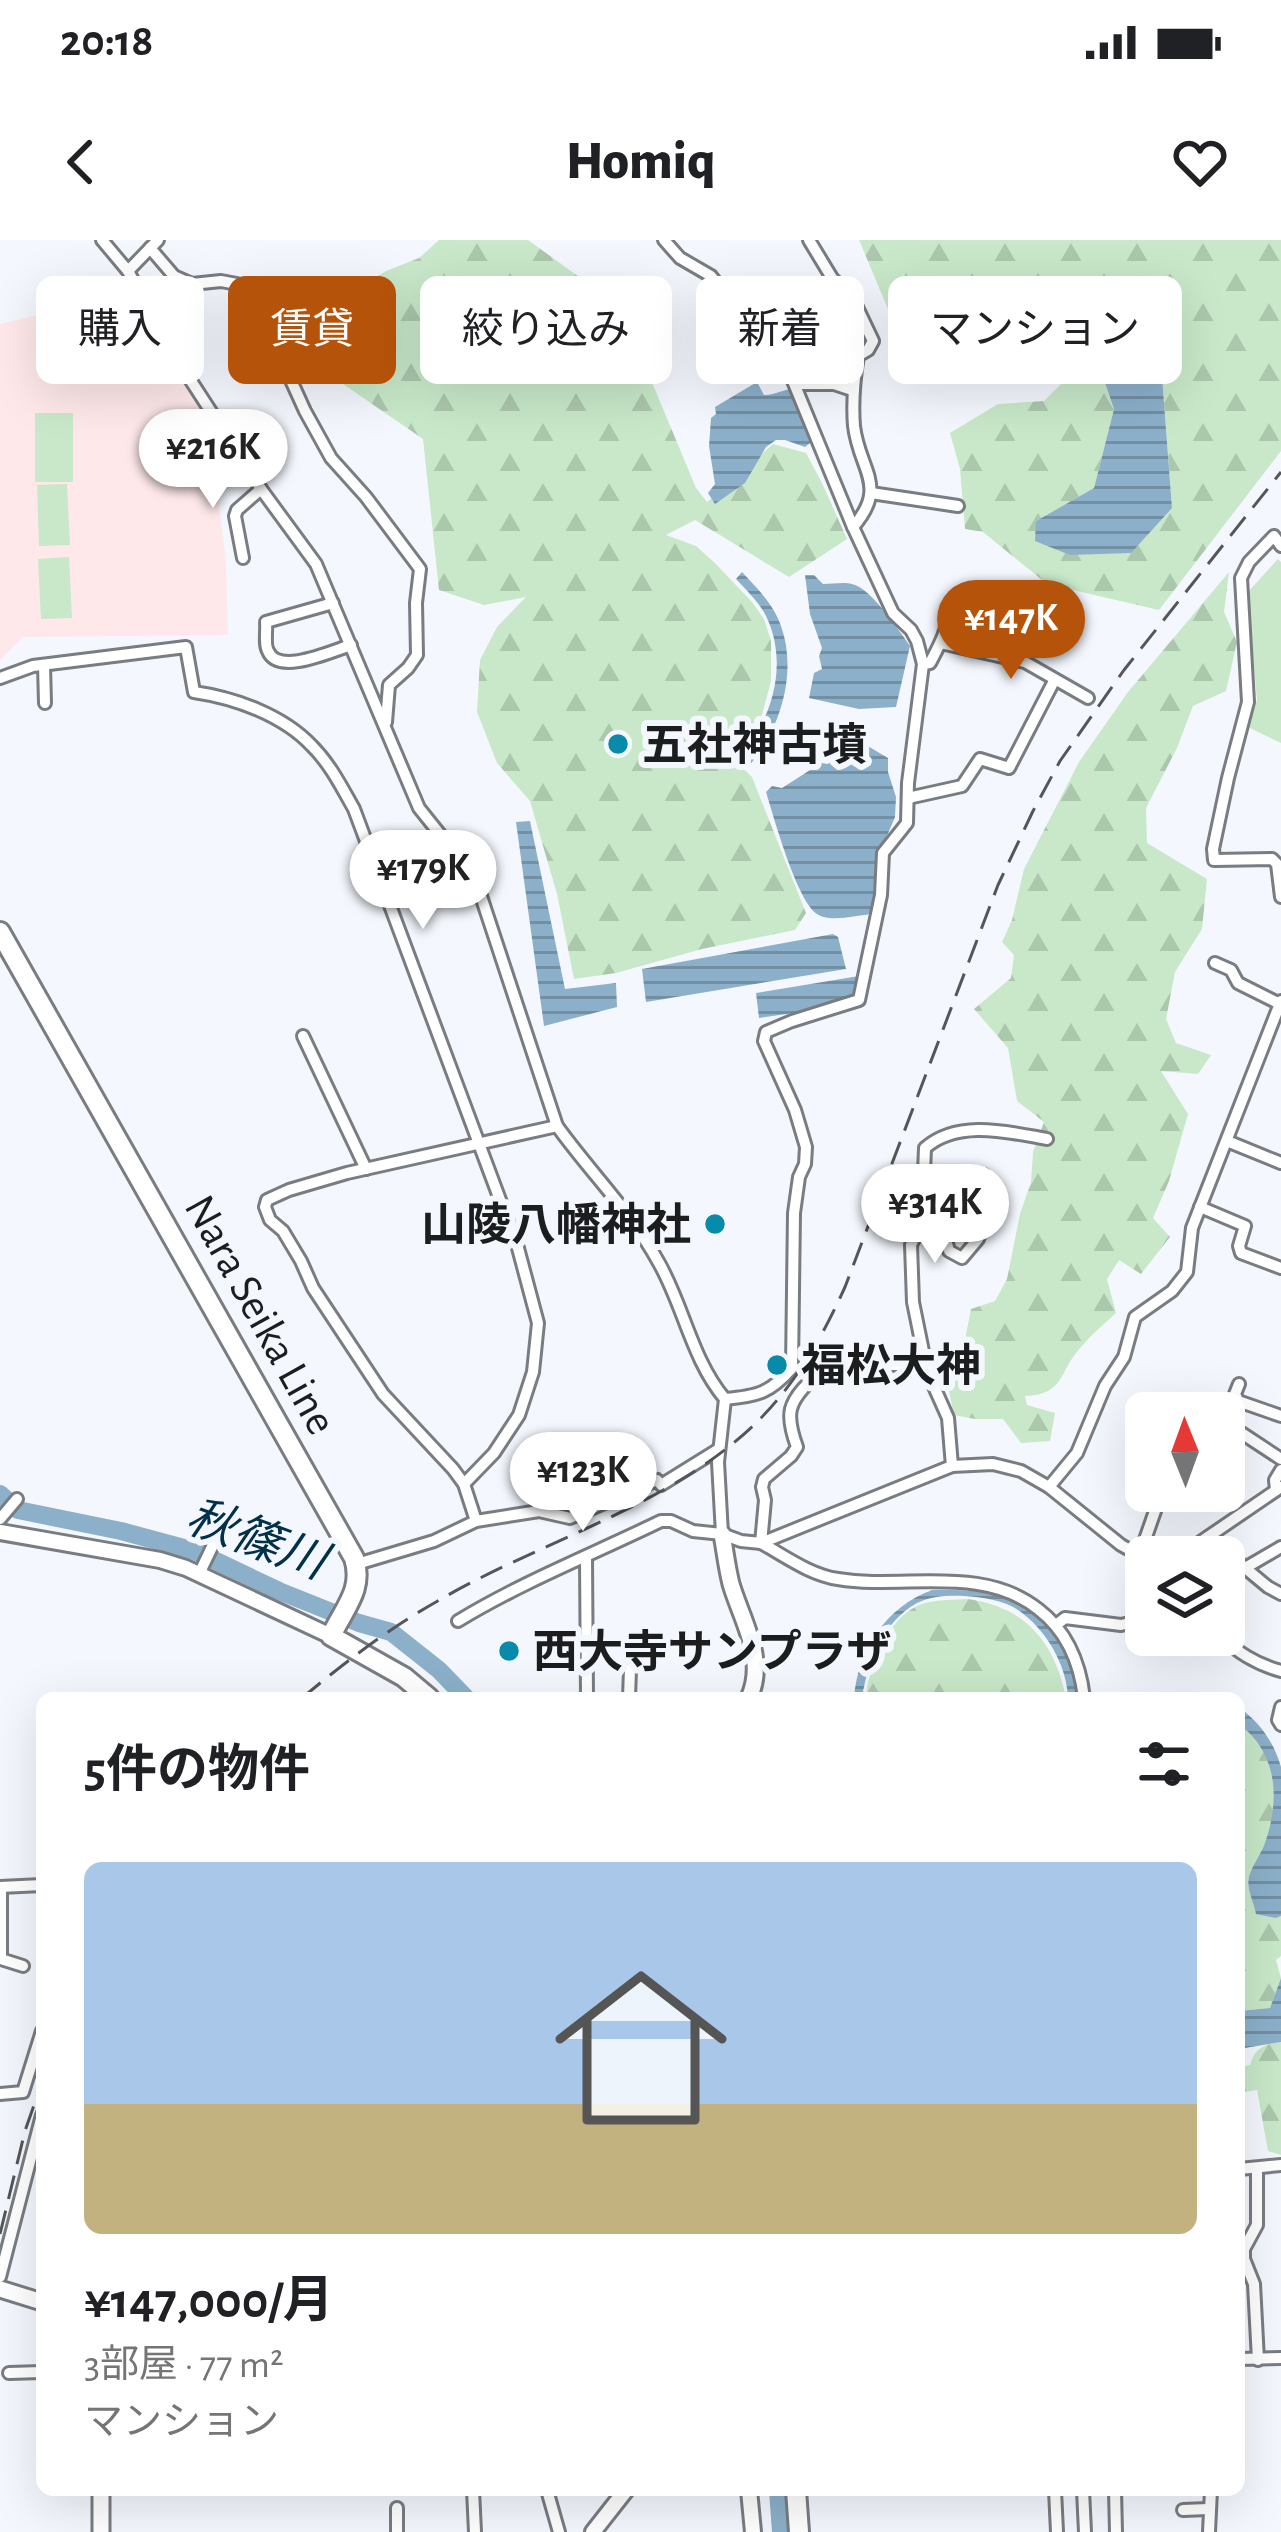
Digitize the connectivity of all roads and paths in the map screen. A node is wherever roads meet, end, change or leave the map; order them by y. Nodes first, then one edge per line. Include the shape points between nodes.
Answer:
1 (102, 240) edge
2 (664, 240) edge
3 (809, 240) edge
4 (154, 244) edge
5 (128, 271) junction
6 (711, 276) edge
7 (796, 384) edge
8 (834, 384) edge
9 (852, 390) junction
10 (261, 490) junction
11 (872, 493) junction
12 (958, 506) dead end
13 (853, 527) junction
14 (1281, 546) edge
15 (243, 558) dead end
16 (333, 603) junction
17 (949, 608) dead end
18 (941, 643) junction
19 (351, 645) junction
20 (923, 664) junction
21 (44, 665) junction
22 (0, 678) edge
23 (1054, 681) junction
24 (1088, 698) dead end
25 (45, 703) dead end
26 (383, 722) junction
27 (908, 798) junction
28 (1281, 897) edge
29 (0, 932) edge
30 (1215, 963) dead end
31 (1280, 1002) edge
32 (303, 1036) dead end
33 (557, 1126) junction
34 (1047, 1139) dead end
35 (1227, 1141) junction
36 (478, 1143) junction
37 (1281, 1162) edge
38 (366, 1168) junction
39 (984, 1174) dead end
40 (992, 1202) dead end
41 (1201, 1207) junction
42 (940, 1216) junction
43 (922, 1222) junction
44 (1281, 1268) edge
45 (927, 1371) junction
46 (1239, 1384) dead end
47 (725, 1399) junction
48 (1281, 1416) edge
49 (1245, 1435) edge
50 (719, 1449) junction
51 (1281, 1460) edge
52 (952, 1466) junction
53 (1281, 1470) edge
54 (464, 1484) junction
55 (1049, 1487) junction
56 (1276, 1493) edge
57 (17, 1499) dead end
58 (0, 1520) edge
59 (476, 1521) junction
60 (0, 1532) edge
61 (722, 1534) junction
62 (1209, 1536) edge
63 (761, 1543) junction
64 (213, 1544) dead end
65 (1281, 1547) edge
66 (1125, 1548) edge
67 (586, 1558) junction
68 (357, 1564) junction
69 (1245, 1568) joint
70 (199, 1574) junction
71 (1281, 1594) edge
72 (458, 1621) dead end
73 (1125, 1623) edge
74 (336, 1625) junction
75 (1055, 1625) junction
76 (1244, 1656) edge
77 (630, 1669) dead end
78 (1281, 1671) edge
79 (416, 1692) edge
80 (586, 1692) edge
81 (629, 1692) edge
82 (751, 1692) edge
83 (1083, 1692) edge
84 (1281, 1707) edge
85 (1281, 1725) edge
86 (36, 1885) edge
87 (0, 1887) edge
88 (23, 1966) dead end
89 (36, 2049) edge
90 (0, 2094) edge
91 (36, 2139) edge
92 (1281, 2165) edge
93 (1245, 2169) edge
94 (1257, 2169) junction
95 (1245, 2247) edge
96 (1245, 2262) edge
97 (0, 2277) edge
98 (0, 2289) edge
99 (36, 2300) edge
100 (1281, 2358) edge
101 (1245, 2360) edge
102 (1258, 2360) junction
103 (36, 2372) edge
104 (9, 2373) dead end
105 (101, 2496) edge
106 (472, 2496) edge
107 (549, 2496) edge
108 (621, 2496) edge
109 (749, 2496) edge
110 (796, 2496) edge
111 (1054, 2496) edge
112 (1083, 2496) edge
113 (1115, 2496) edge
114 (1209, 2496) edge
115 (397, 2508) dead end
116 (1183, 2510) dead end
117 (1208, 2510) junction
118 (101, 2532) edge
119 (398, 2532) edge
120 (475, 2532) edge
121 (559, 2532) edge
122 (593, 2532) edge
123 (753, 2532) edge
124 (799, 2532) edge
125 (1057, 2532) edge
126 (1085, 2532) edge
127 (1117, 2532) edge
128 (1209, 2532) edge

1 - 5 street
2 - 6 street
3 - 9 street via 873,341 858,356
4 - 5 street
4 - 26 street via 174,276 237,284 255,301 331,458 420,569 417,655 388,685
5 - 10 street
7 - 13 street
8 - 9 street
9 - 11 street
10 - 15 street via 235,516
10 - 16 street via 316,564
11 - 12 street
11 - 13 street
13 - 20 street
14 - 28 street via 1274,536 1241,578 1247,702 1213,849 1214,860 1272,859
16 - 19 street
16 - 19 street via 266,622 267,651 287,664
17 - 18 street
18 - 20 street
18 - 23 street via 1025,662
19 - 26 street
20 - 27 street
21 - 22 street
21 - 25 street
21 - 36 street via 186,647 194,692 264,713 309,742 354,809
23 - 24 street
23 - 27 street via 1009,768 980,759 962,786
26 - 33 street via 419,808 475,878
27 - 47 street via 907,823 883,853 859,1000 766,1032 806,1147 794,1213 792,1368 768,1391
29 - 68 main road, Nara Seika Line
30 - 31 street
31 - 35 street
32 - 38 street
33 - 36 street
33 - 47 street via 659,1263 709,1380
34 - 43 street via 997,1129 931,1142
35 - 37 street
35 - 41 street
36 - 38 street
36 - 54 street via 538,1323 519,1414
38 - 54 street via 289,1190 265,1207 383,1394
39 - 42 street
40 - 42 street via 962,1258 949,1251
41 - 44 street via 1245,1226 1241,1253
41 - 55 street via 1187,1272 1135,1317 1078,1453
42 - 43 street
43 - 45 street via 911,1246
45 - 52 street via 948,1418
45 - 63 street via 860,1367 819,1374 809,1384 790,1413 797,1447 764,1479
46 - 48 street via 1238,1402
47 - 50 street
49 - 51 street
50 - 59 street via 661,1485 570,1518 539,1511
50 - 61 street
52 - 55 street via 993,1464
52 - 63 street
53 - 56 street
54 - 59 street
55 - 66 street
56 - 62 street
57 - 58 street
59 - 68 street
60 - 70 street
61 - 63 street
61 - 67 street via 661,1521
61 - 82 main road via 751,1636
63 - 75 street via 830,1578 1004,1588
64 - 70 street
65 - 69 street
67 - 72 street
67 - 80 street
68 - 74 main road via 356,1593
69 - 71 street
70 - 74 street
73 - 75 street via 1065,1618
74 - 79 main road
75 - 83 street via 1076,1659
76 - 78 street
77 - 81 street
84 - 85 street
86 - 87 street
87 - 88 street via 1,1959
89 - 90 street via 22,2092
91 - 97 street
92 - 94 street
93 - 94 street
94 - 95 street via 1257,2225
96 - 102 street
98 - 99 main road
100 - 102 street
101 - 102 street
103 - 104 street
105 - 118 main road
106 - 120 street
107 - 121 street
108 - 122 street
109 - 123 street
110 - 124 main road
111 - 125 street
112 - 126 street
113 - 127 street
114 - 117 street
115 - 119 street
116 - 117 street
117 - 128 street

